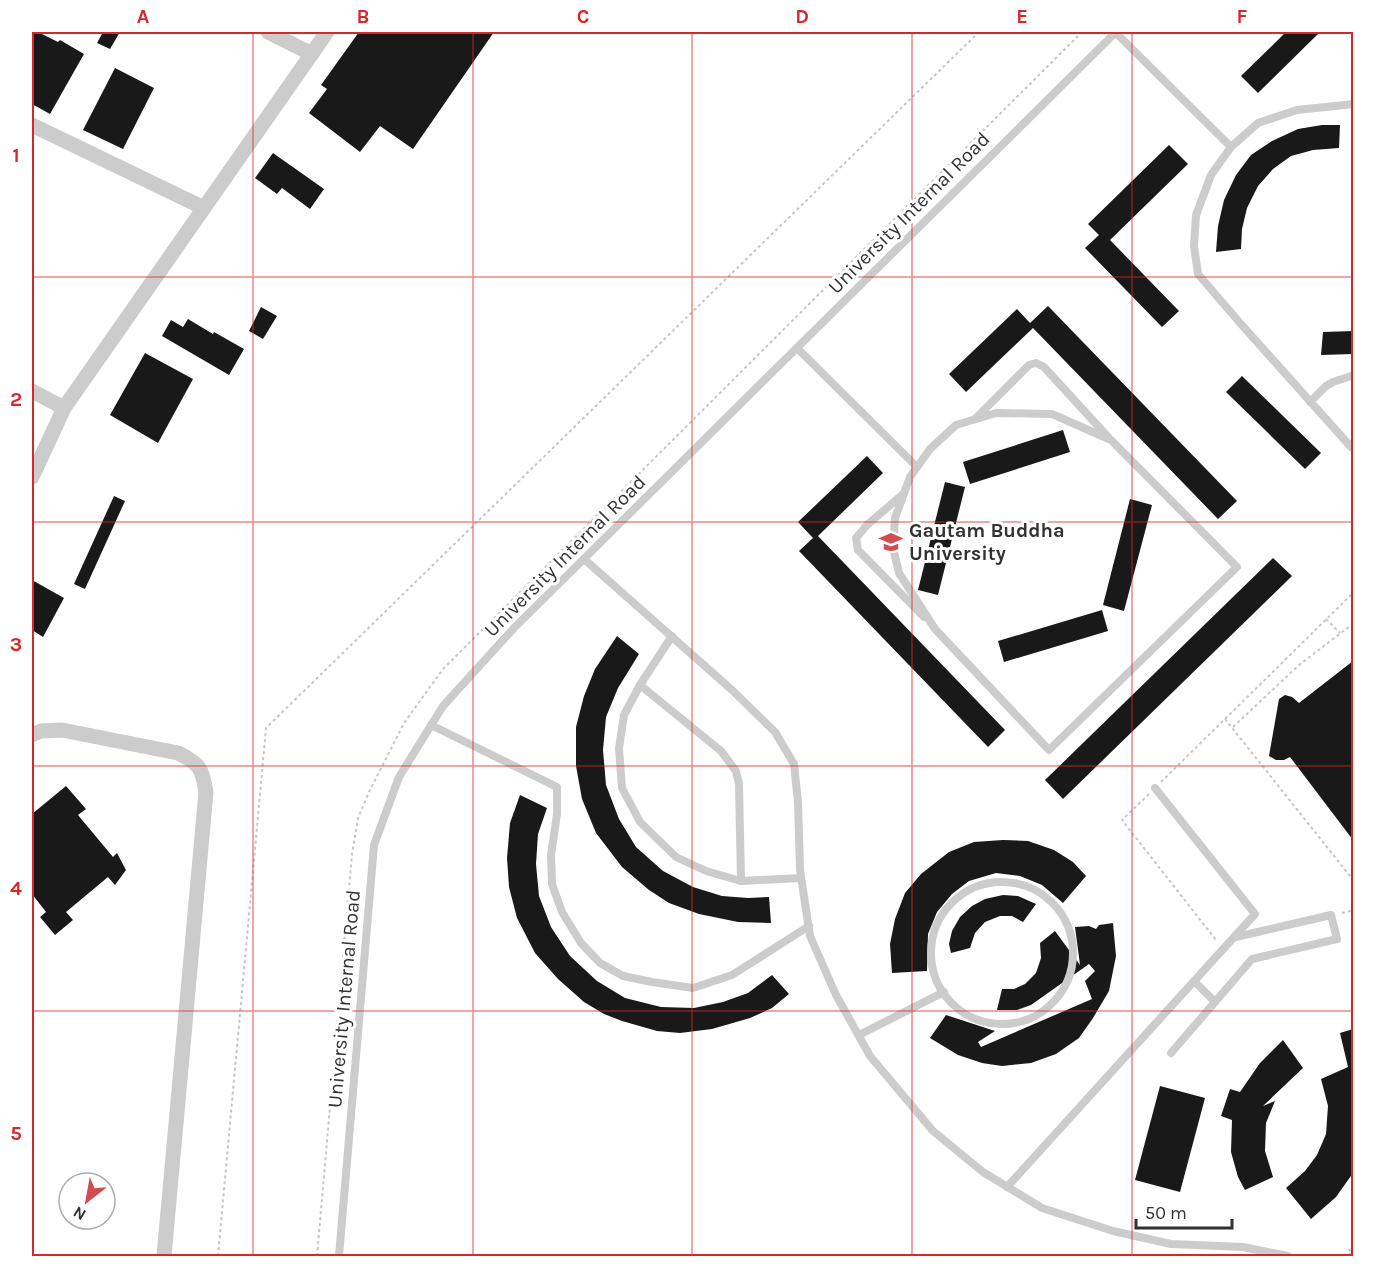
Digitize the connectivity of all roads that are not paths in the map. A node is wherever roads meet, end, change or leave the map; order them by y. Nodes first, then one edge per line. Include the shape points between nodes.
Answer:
1 (268, 32) edge
2 (327, 32) edge
3 (1116, 32) edge
4 (312, 54) junction
5 (1353, 104) edge
6 (32, 126) edge
7 (1231, 147) junction
8 (204, 208) junction
9 (797, 348) junction
10 (1353, 375) edge
11 (32, 392) edge
12 (1310, 402) junction
13 (64, 408) junction
14 (973, 420) junction
15 (1111, 440) junction
16 (1353, 444) edge
17 (917, 467) junction
18 (32, 477) edge
19 (904, 494) junction
20 (584, 559) junction
21 (935, 629) junction
22 (672, 636) junction
23 (640, 685) junction
24 (431, 725) junction
25 (32, 735) edge
26 (1155, 788) road end
27 (801, 878) junction
28 (741, 881) junction
29 (808, 926) junction
30 (1234, 938) junction
31 (1194, 981) junction
32 (944, 992) junction
33 (1215, 1002) junction
34 (858, 1035) junction
35 (1171, 1053) dead end
36 (1007, 1187) junction
37 (164, 1257) edge
38 (339, 1257) edge
39 (1288, 1257) edge

1 - 4 street
2 - 4 street
3 - 7 lane
3 - 9 lane, University Internal Road
4 - 8 street
5 - 7 lane via 1297,110 1257,123
6 - 8 street
7 - 12 lane via 1211,175 1196,215 1194,246 1198,274
8 - 13 street
9 - 17 lane
9 - 20 lane, University Internal Road
10 - 12 lane via 1326,386
11 - 13 street
12 - 16 lane via 1351,447
13 - 18 street
14 - 15 lane via 996,413 1052,414
14 - 15 lane via 1029,365 1036,363
14 - 17 lane via 956,425
15 - 21 lane via 1237,567 1049,750
17 - 19 lane
19 - 21 lane via 895,518 893,549 899,573
19 - 21 lane via 856,538 858,550
20 - 22 lane
20 - 24 lane, University Internal Road via 498,646 443,706
22 - 23 lane
22 - 27 lane via 776,732 794,764
23 - 28 lane via 721,751 736,771
23 - 28 lane via 624,715 619,748 622,788 640,822 676,857
24 - 29 lane via 557,788 552,884 562,912 581,943 600,963 623,976 693,988 732,975
24 - 38 lane, University Internal Road via 399,777 374,845
25 - 37 street via 62,730 178,753 191,759 203,772 206,792
26 - 30 lane via 1255,914
27 - 28 lane
27 - 29 lane
29 - 34 lane
30 - 31 lane
30 - 33 lane via 1331,915 1337,939 1252,959
31 - 33 lane
31 - 36 lane
32 - 32 lane via 936,980 930,955 936,925 954,900 975,887 1002,882 1030,888 1050,900 1069,927 1074,952 1068,982 1053,1004 1029,1020 1005,1025 974,1019 950,1003
32 - 34 lane
33 - 35 lane
34 - 36 lane via 870,1056 933,1131
36 - 39 lane via 1042,1208 1113,1231 1171,1244 1243,1247

